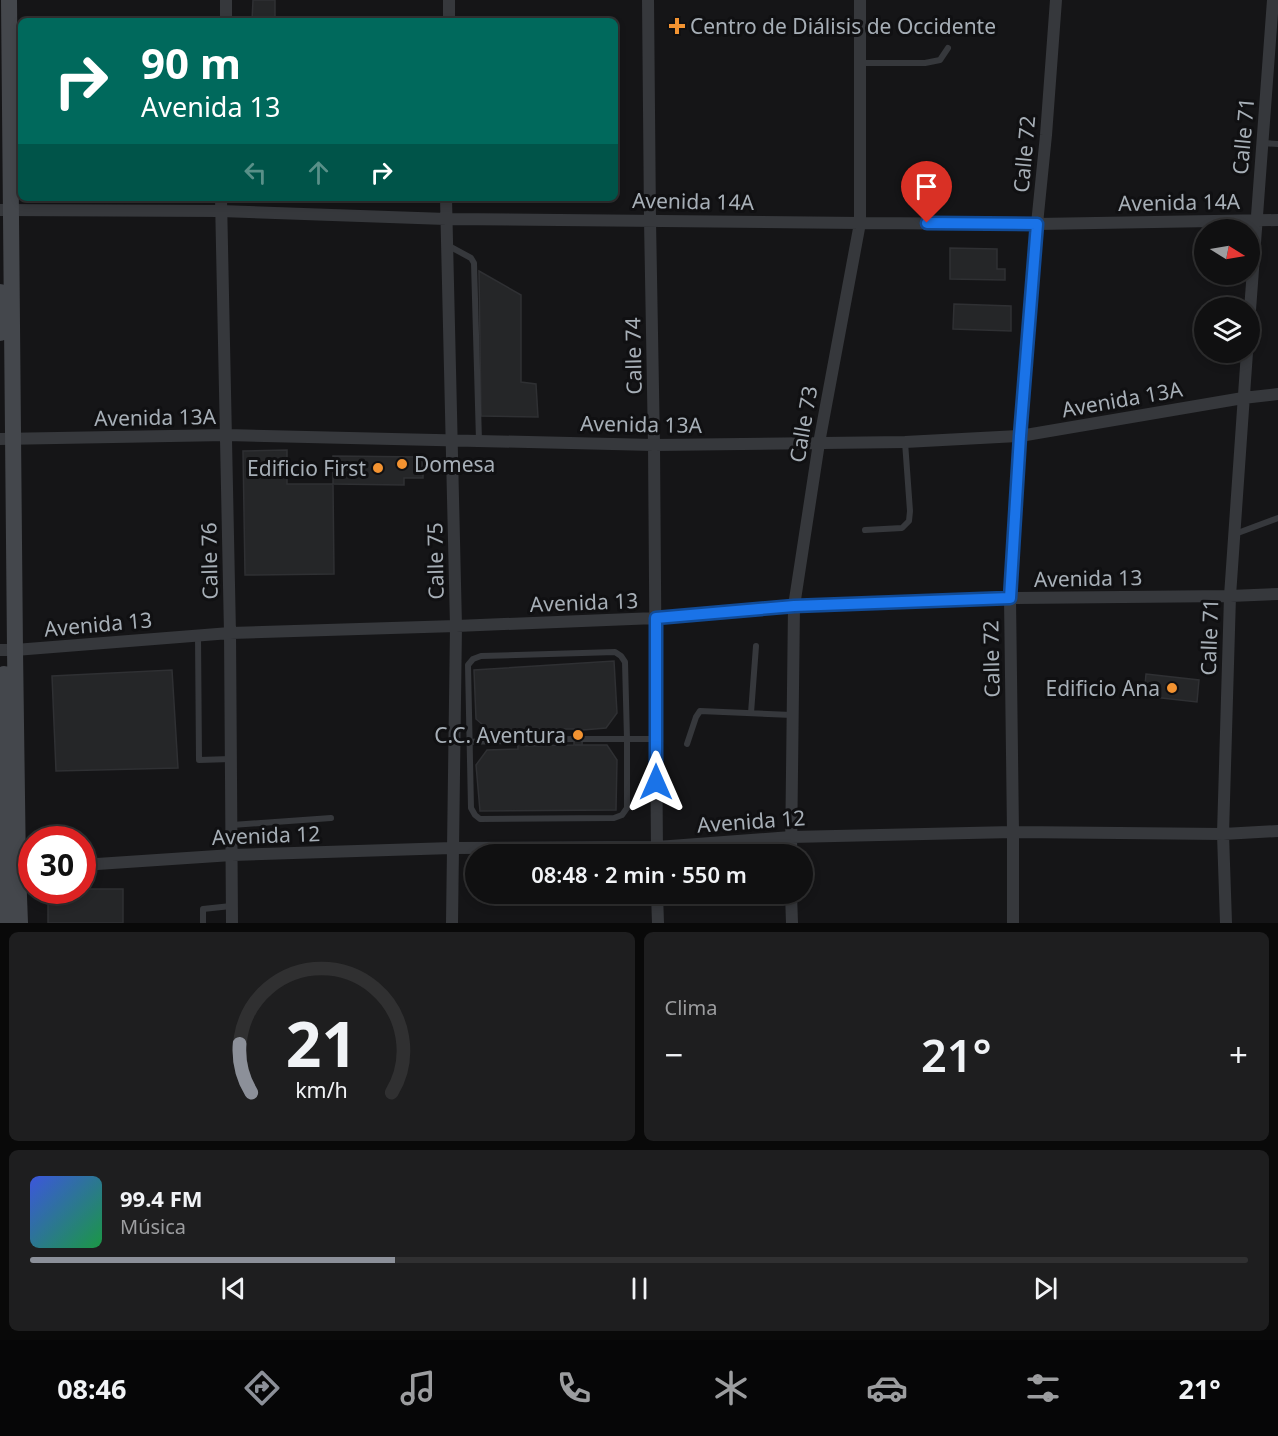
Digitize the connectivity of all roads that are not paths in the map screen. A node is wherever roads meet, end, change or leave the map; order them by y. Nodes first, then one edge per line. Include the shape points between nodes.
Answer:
1 (9, 0) edge
2 (226, 0) edge
3 (449, 0) edge
4 (648, 0) edge
5 (860, 0) edge
6 (1056, 0) edge
7 (1274, 0) edge
8 (226, 18) edge
9 (449, 18) edge
10 (948, 48) dead end
11 (860, 63) junction
12 (1262, 143) junction
13 (1278, 144) edge
14 (221, 201) edge
15 (446, 201) edge
16 (6, 211) edge
17 (221, 211) junction
18 (446, 219) junction
19 (1256, 219) edge
20 (650, 220) junction
21 (1260, 220) edge
22 (1278, 220) edge
23 (1194, 221) edge
24 (860, 223) junction
25 (1037, 224) junction
26 (447, 244) junction
27 (0, 292) edge
28 (1246, 363) edge
29 (1278, 394) edge
30 (1244, 398) junction
31 (226, 435) junction
32 (1020, 436) junction
33 (5, 439) edge
34 (452, 440) junction
35 (479, 441) junction
36 (904, 442) junction
37 (819, 443) junction
38 (654, 445) junction
39 (1278, 518) edge
40 (866, 530) dead end
41 (1234, 535) junction
42 (1278, 594) edge
43 (1230, 597) junction
44 (1010, 598) junction
45 (794, 606) junction
46 (656, 618) junction
47 (456, 626) junction
48 (230, 633) junction
49 (198, 636) junction
50 (756, 646) dead end
51 (6, 650) edge
52 (751, 713) junction
53 (792, 715) junction
54 (573, 739) dead end
55 (627, 739) junction
56 (656, 739) junction
57 (525, 740) dead end
58 (582, 740) dead end
59 (469, 741) junction
60 (517, 741) dead end
61 (454, 742) junction
62 (687, 744) dead end
63 (231, 759) junction
64 (331, 818) dead end
65 (231, 825) junction
66 (1278, 831) edge
67 (1013, 832) junction
68 (1223, 834) junction
69 (791, 837) junction
70 (657, 844) edge
71 (724, 844) edge
72 (791, 844) edge
73 (452, 848) junction
74 (465, 848) edge
75 (231, 855) junction
76 (96, 864) edge
77 (14, 869) edge
78 (657, 904) edge
79 (792, 904) edge
80 (232, 906) junction
81 (6, 923) edge
82 (20, 923) edge
83 (203, 923) edge
84 (232, 923) edge
85 (452, 923) edge
86 (658, 923) edge
87 (792, 923) edge
88 (1013, 923) edge
89 (1226, 923) edge

1 - 16 main road
2 - 8 street
3 - 9 street
4 - 20 street, Calle 74
5 - 11 street, Calle 73
6 - 25 street, Calle 72
7 - 12 street, Calle 71
10 - 11 lane via 939,60 925,63
11 - 24 street, Calle 73
12 - 13 lane
12 - 19 street, Calle 71
14 - 17 street, Calle 76
15 - 18 street, Calle 75
16 - 17 street, Avenida 14A
16 - 33 main road
17 - 18 street, Avenida 14A
17 - 31 street, Calle 76
18 - 20 street, Avenida 14A
18 - 26 street, Calle 75
20 - 24 street, Avenida 14A
20 - 38 street, Calle 74
21 - 22 street, Avenida 14A
23 - 25 street, Avenida 14A
24 - 25 street, Avenida 14A
24 - 37 street, Calle 73
25 - 32 street, Calle 72
26 - 34 street, Calle 75
26 - 35 lane via 474,263
27 - 33 main road
28 - 30 street, Calle 71
29 - 30 street, Avenida 13A
30 - 32 street, Avenida 13A
30 - 41 street, Calle 71
31 - 33 street, Avenida 13A
31 - 34 street, Avenida 13A
31 - 48 street, Calle 76
32 - 36 street, Avenida 13A
32 - 44 street, Calle 72
33 - 51 main road
34 - 35 street, Avenida 13A
34 - 47 street, Calle 75
35 - 38 street, Avenida 13A
36 - 37 street, Avenida 13A
36 - 40 lane via 909,521 902,528
37 - 38 street, Avenida 13A
37 - 45 street, Calle 73
38 - 46 street, Calle 74
39 - 41 lane
41 - 43 street, Calle 71
42 - 43 street, Avenida 13
43 - 44 street, Avenida 13
43 - 68 street, Calle 71
44 - 45 street, Avenida 13
44 - 67 street, Calle 72
45 - 46 street, Avenida 13
45 - 53 street, Calle 73
46 - 47 street, Avenida 13
46 - 56 street, Calle 74
47 - 48 street, Avenida 13
47 - 61 street, Calle 75
48 - 49 street, Avenida 13
48 - 63 street, Calle 76
49 - 51 street, Avenida 13
49 - 63 lane via 199,760
50 - 52 lane
51 - 77 main road
52 - 53 lane
52 - 62 lane via 700,711
53 - 69 street, Calle 73
54 - 57 lane
55 - 56 lane
55 - 58 lane
55 - 59 lane via 627,808 614,818 480,819 471,808
55 - 59 lane via 625,662 615,652 473,659 468,665
56 - 70 street, Calle 74
59 - 60 lane
59 - 61 lane
61 - 73 street, Calle 75
63 - 65 street, Calle 76
64 - 65 lane
65 - 75 street, Calle 76
66 - 68 street, Avenida 12
67 - 68 street, Avenida 12
67 - 69 street, Avenida 12
67 - 88 street, Calle 72
68 - 89 street, Calle 71
69 - 71 street, Avenida 12
69 - 72 street, Calle 73
73 - 74 street, Avenida 12
73 - 75 street, Avenida 12
73 - 85 street, Calle 75
75 - 76 street, Avenida 12
75 - 80 street, Calle 76
77 - 81 main road
77 - 82 main road
78 - 86 street
79 - 87 street
80 - 83 lane via 203,909
80 - 84 street, Calle 76

